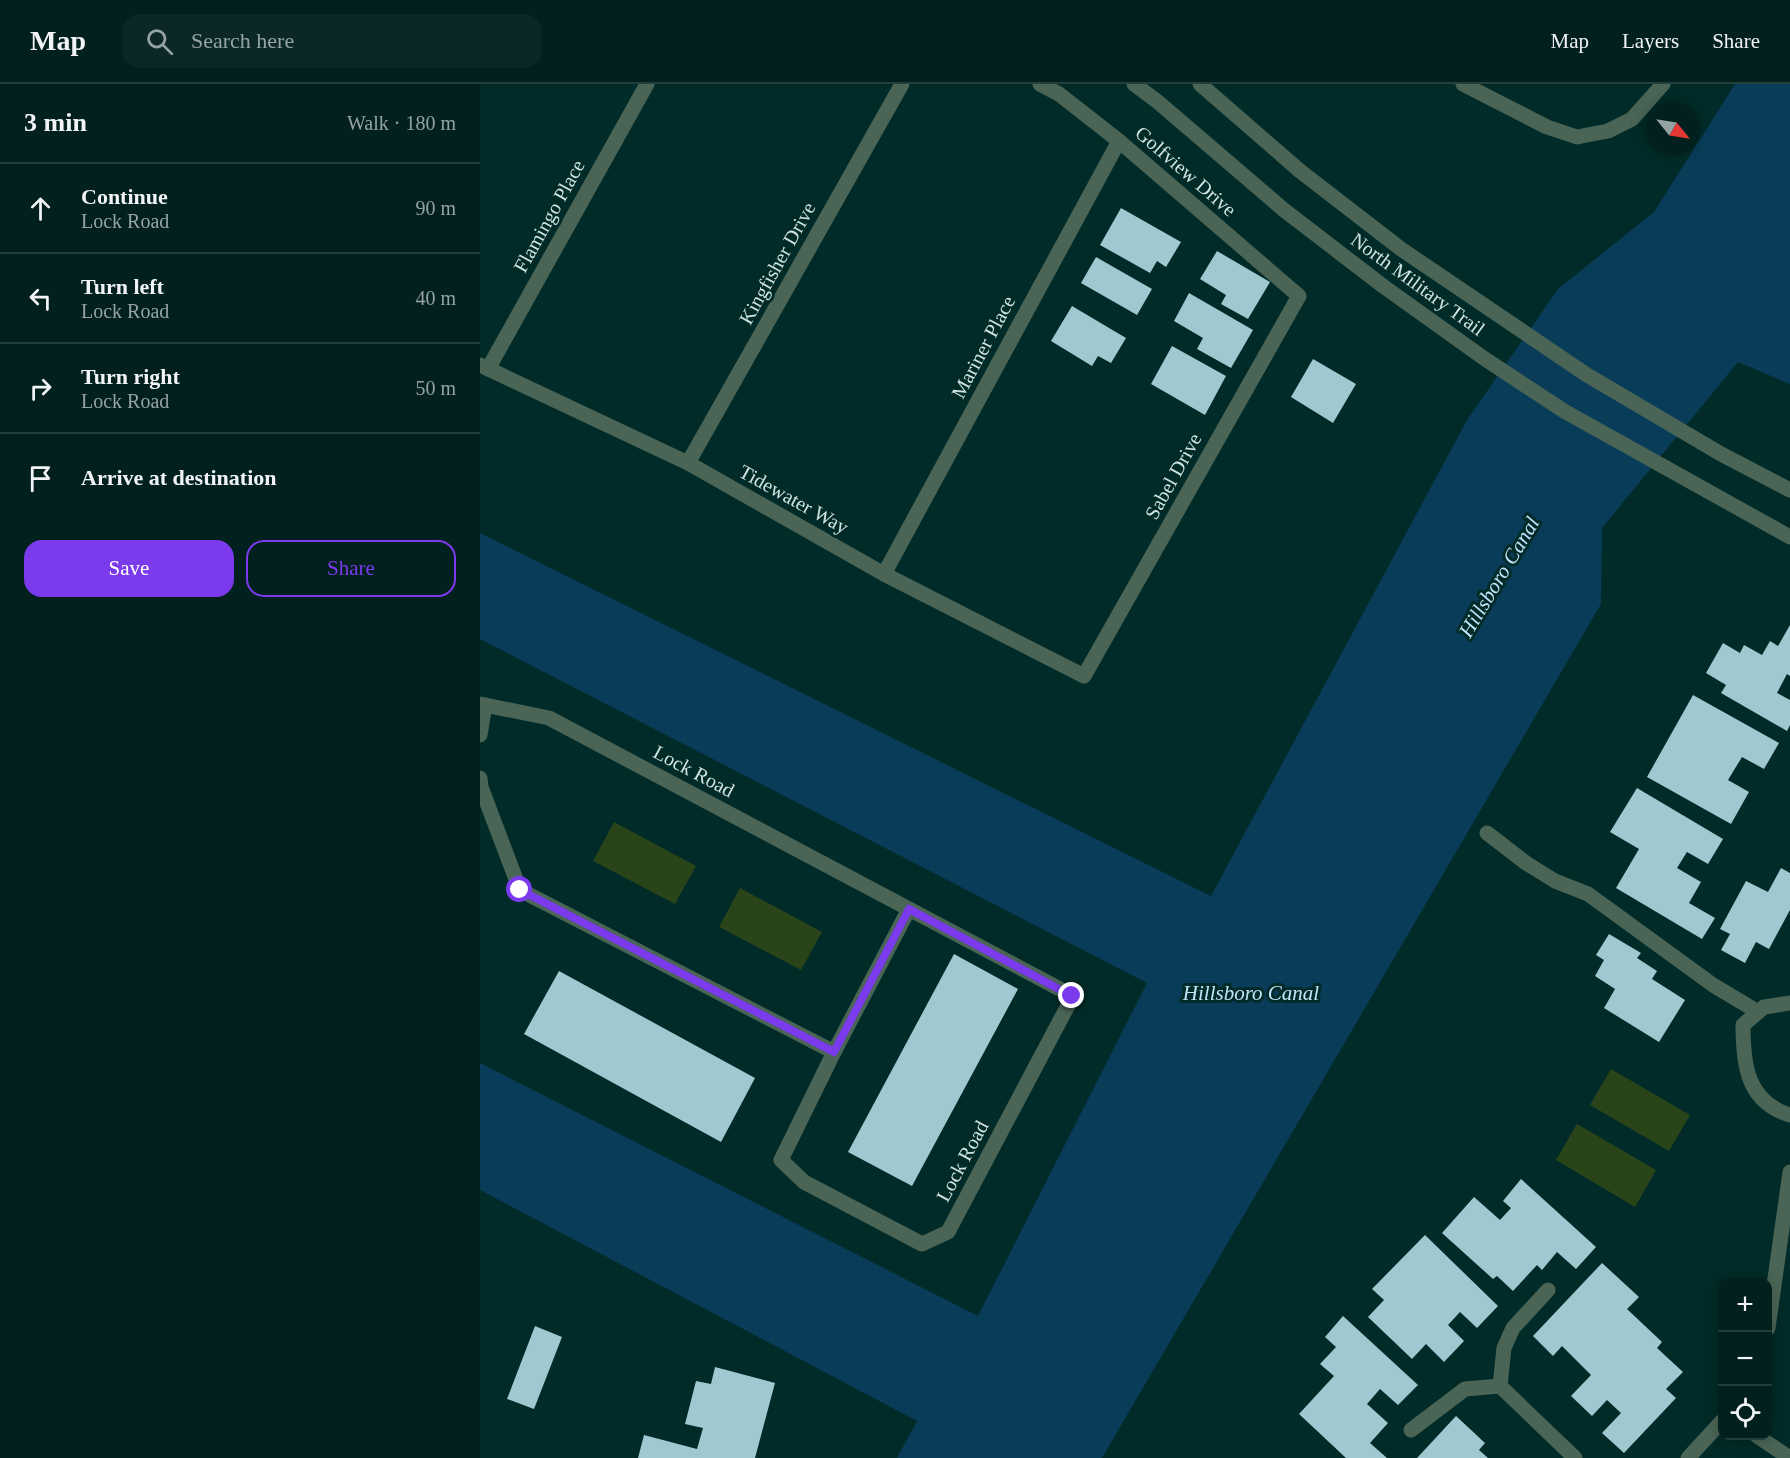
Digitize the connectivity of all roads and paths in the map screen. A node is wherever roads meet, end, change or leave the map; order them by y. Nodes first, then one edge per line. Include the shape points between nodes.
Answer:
1 (647, 84) edge
2 (902, 84) edge
3 (1040, 84) edge
4 (1134, 84) edge
5 (1200, 84) edge
6 (1463, 84) edge
7 (1663, 84) edge
8 (1119, 141) junction
9 (1299, 296) joint
10 (484, 367) edge
11 (688, 463) junction
12 (1790, 490) edge
13 (1790, 537) edge
14 (884, 573) junction
15 (1084, 676) joint
16 (482, 705) edge
17 (480, 735) edge
18 (480, 778) edge
19 (1487, 833) dead end
20 (909, 909) junction
21 (1790, 1004) edge
22 (1758, 1012) junction
23 (834, 1052) junction
24 (1790, 1115) edge
25 (1790, 1172) edge
26 (1548, 1290) dead end
27 (1772, 1294) edge
28 (1500, 1386) junction
29 (1718, 1425) edge
30 (1411, 1430) dead end
31 (1763, 1440) edge
32 (1575, 1458) edge
33 (1688, 1458) edge
34 (1790, 1458) edge

1 - 10 street, Flamingo Place
2 - 11 street, Kingfisher Drive
3 - 8 street, Golfview Drive via 1059,94
4 - 13 street, North Military Trail via 1284,210 1485,359 1564,411
5 - 12 street, North Military Trail via 1300,171 1401,249 1587,375
6 - 7 street via 1547,127 1577,136 1608,131 1632,119
8 - 9 street, Golfview Drive
8 - 14 street, Mariner Place
9 - 15 street, Sabel Drive
10 - 11 street, Tidewater Way
11 - 14 street, Tidewater Way
14 - 15 street, Tidewater Way
16 - 17 street, Lock Road
16 - 20 street, Lock Road via 549,718
18 - 23 street via 520,890
19 - 22 street via 1555,881 1588,894 1713,985
20 - 23 street, Lock Road
20 - 23 street, Lock Road via 1072,996 948,1232 922,1244 804,1182 782,1160
21 - 22 street via 1764,1007
22 - 24 street via 1743,1025 1743,1057 1754,1089 1773,1110
25 - 27 street
26 - 28 street via 1513,1328 1504,1348
28 - 30 street via 1465,1389
28 - 32 street
29 - 33 street
31 - 34 street

